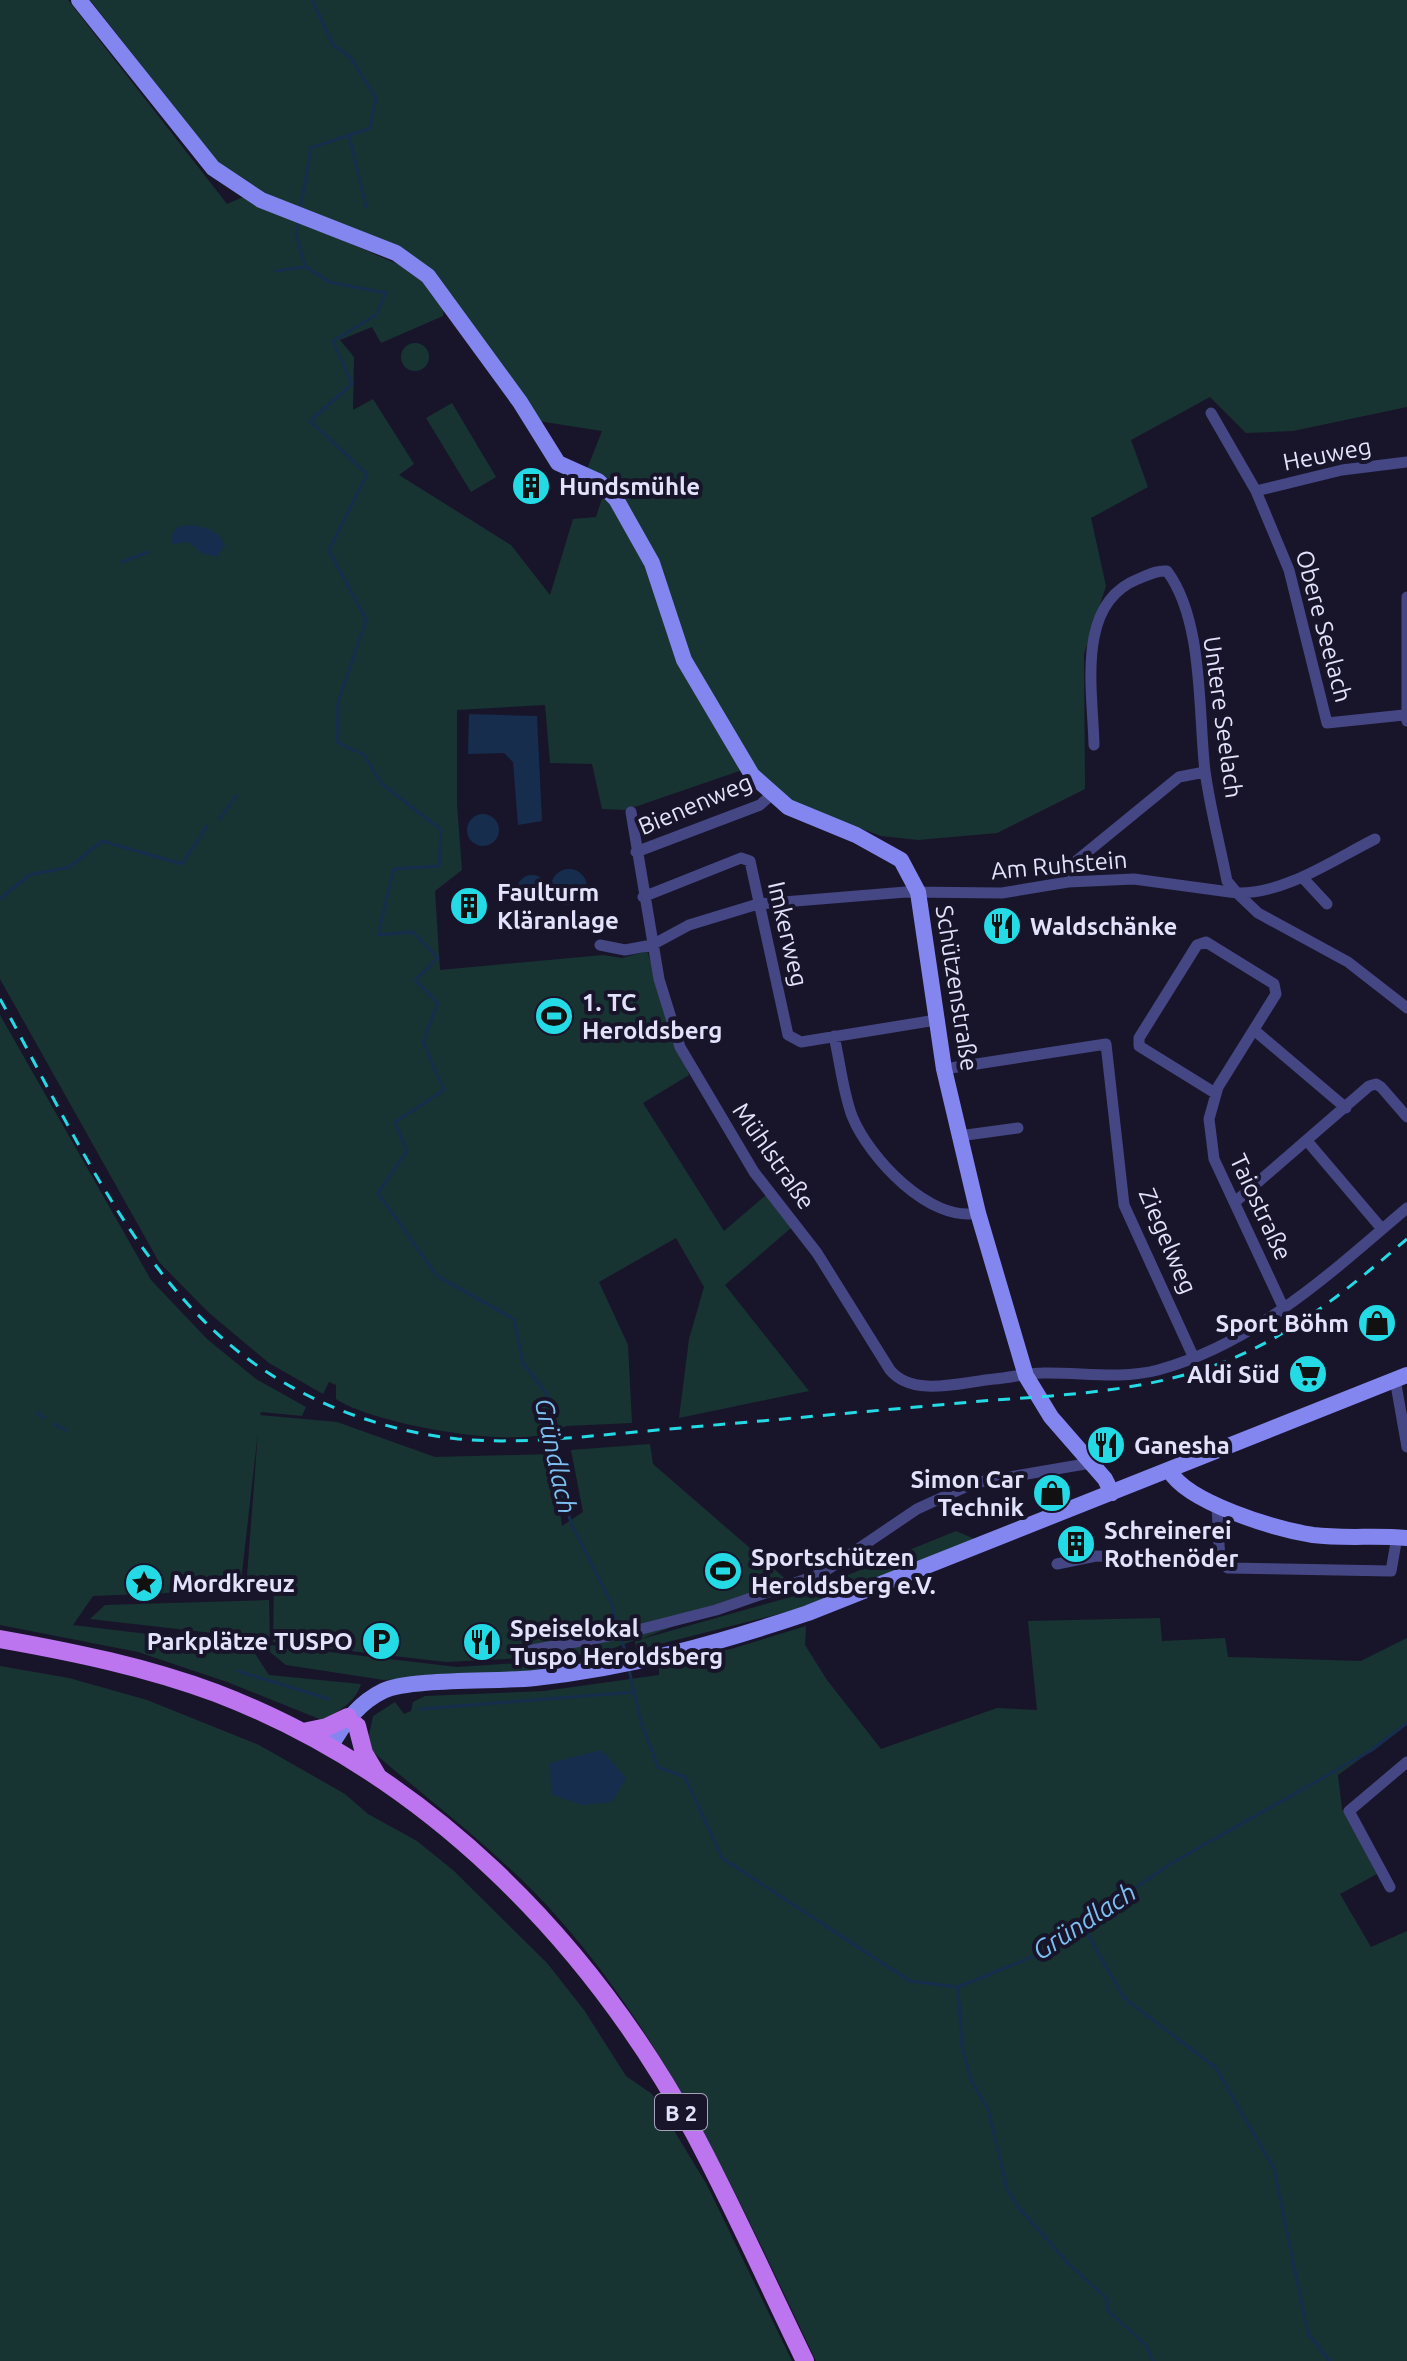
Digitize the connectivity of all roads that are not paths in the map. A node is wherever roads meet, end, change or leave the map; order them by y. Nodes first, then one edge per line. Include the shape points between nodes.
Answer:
1 (79, 0) edge
2 (1211, 413) dead end
3 (1407, 462) edge
4 (1256, 491) junction
5 (1407, 597) edge
6 (1406, 718) edge
7 (1094, 745) dead end
8 (1205, 772) junction
9 (771, 795) junction
10 (631, 812) dead end
11 (1375, 839) dead end
12 (636, 852) junction
13 (1302, 877) junction
14 (1068, 882) junction
15 (918, 892) junction
16 (1237, 893) junction
17 (643, 897) junction
18 (758, 904) junction
19 (1327, 904) dead end
20 (600, 945) dead end
21 (652, 945) junction
22 (1407, 1008) edge
23 (936, 1020) junction
24 (1254, 1030) junction
25 (834, 1036) junction
26 (944, 1069) junction
27 (1215, 1093) junction
28 (1346, 1108) junction
29 (1407, 1117) edge
30 (1018, 1128) dead end
31 (959, 1136) junction
32 (1308, 1142) junction
33 (1235, 1202) junction
34 (1407, 1208) edge
35 (978, 1213) junction
36 (1382, 1229) junction
37 (1284, 1309) junction
38 (1193, 1356) junction
39 (1026, 1376) junction
40 (1401, 1377) edge
41 (1407, 1447) edge
42 (1091, 1463) junction
43 (1169, 1470) junction
44 (1112, 1493) junction
45 (1217, 1507) junction
46 (1402, 1538) edge
47 (1220, 1561) junction
48 (1057, 1564) dead end
49 (0, 1639) edge
50 (532, 1650) dead end
51 (352, 1722) junction
52 (303, 1732) junction
53 (336, 1752) junction
54 (1407, 1762) edge
55 (385, 1782) junction
56 (1390, 1887) dead end
57 (805, 2361) edge

1 - 9 street, Schützenstraße via 213,168 261,200 379,246 414,265 441,290 558,463 598,481 616,499 652,563 676,643 752,775
2 - 4 street, Obere Seelach
3 - 4 street, Heuweg via 1342,470
4 - 6 street, Obere Seelach via 1289,570 1327,723
5 - 6 street
7 - 8 street, Untere Seelach via 1091,645 1098,621 1121,586 1167,571 1192,637
8 - 14 street via 1179,777 1075,862
8 - 16 street, Untere Seelach via 1227,881
9 - 12 street, Bienenweg via 760,805
9 - 15 street, Schützenstraße via 901,860
10 - 12 street, Mühlstraße
11 - 13 street
12 - 17 street, Mühlstraße
13 - 16 street via 1254,893
13 - 19 street
14 - 15 street, Am Ruhstein via 1002,893
14 - 16 street, Am Ruhstein via 1134,879
15 - 18 street, Am Ruhstein
15 - 23 street, Schützenstraße
16 - 22 street via 1258,913 1348,962
17 - 18 street, Imkerweg via 741,858 750,861
17 - 21 street, Mühlstraße
18 - 21 street, Am Ruhstein via 689,925
18 - 25 street, Imkerweg via 788,1035 801,1042
20 - 21 street via 625,950
21 - 39 street, Mühlstraße via 680,1047 705,1093 896,1377 914,1386
23 - 25 street, Imkerweg
23 - 26 street, Schützenstraße
24 - 27 street, Taiostraße
24 - 27 street, Taiostraße via 1276,994 1274,984 1206,942 1197,945 1139,1046
24 - 28 street
25 - 35 street via 851,1114 891,1174 951,1214
26 - 31 street, Schützenstraße
26 - 38 street, Ziegelweg via 1106,1044 1124,1205
27 - 33 street, Taiostraße via 1209,1119 1211,1146
28 - 29 street via 1376,1084
28 - 32 street
30 - 31 street
31 - 35 street, Schützenstraße
32 - 33 street
32 - 36 street
33 - 37 street, Taiostraße
34 - 36 street, Mühlstraße
35 - 39 street, Schützenstraße
36 - 37 street, Mühlstraße
37 - 38 street, Mühlstraße
38 - 39 street, Mühlstraße via 1157,1370 1099,1377
39 - 42 street, Schützenstraße via 1051,1417
40 - 41 street
40 - 43 street
42 - 44 street, Schützenstraße
42 - 50 street via 974,1483 917,1509 821,1574 716,1610
43 - 44 street
43 - 45 street via 1175,1482
44 - 51 street via 726,1640 603,1669 400,1687 370,1700
45 - 46 street via 1313,1535
45 - 47 street
46 - 47 street via 1391,1571 1228,1568
47 - 48 street via 1096,1556
49 - 52 main road, B 2 via 145,1669
51 - 52 main road
51 - 53 street
51 - 55 main road via 364,1753
52 - 53 main road, B 2
53 - 55 main road, B 2
54 - 56 street via 1349,1811
55 - 57 main road, B 2 via 515,1889 570,1949 620,2016 693,2132

